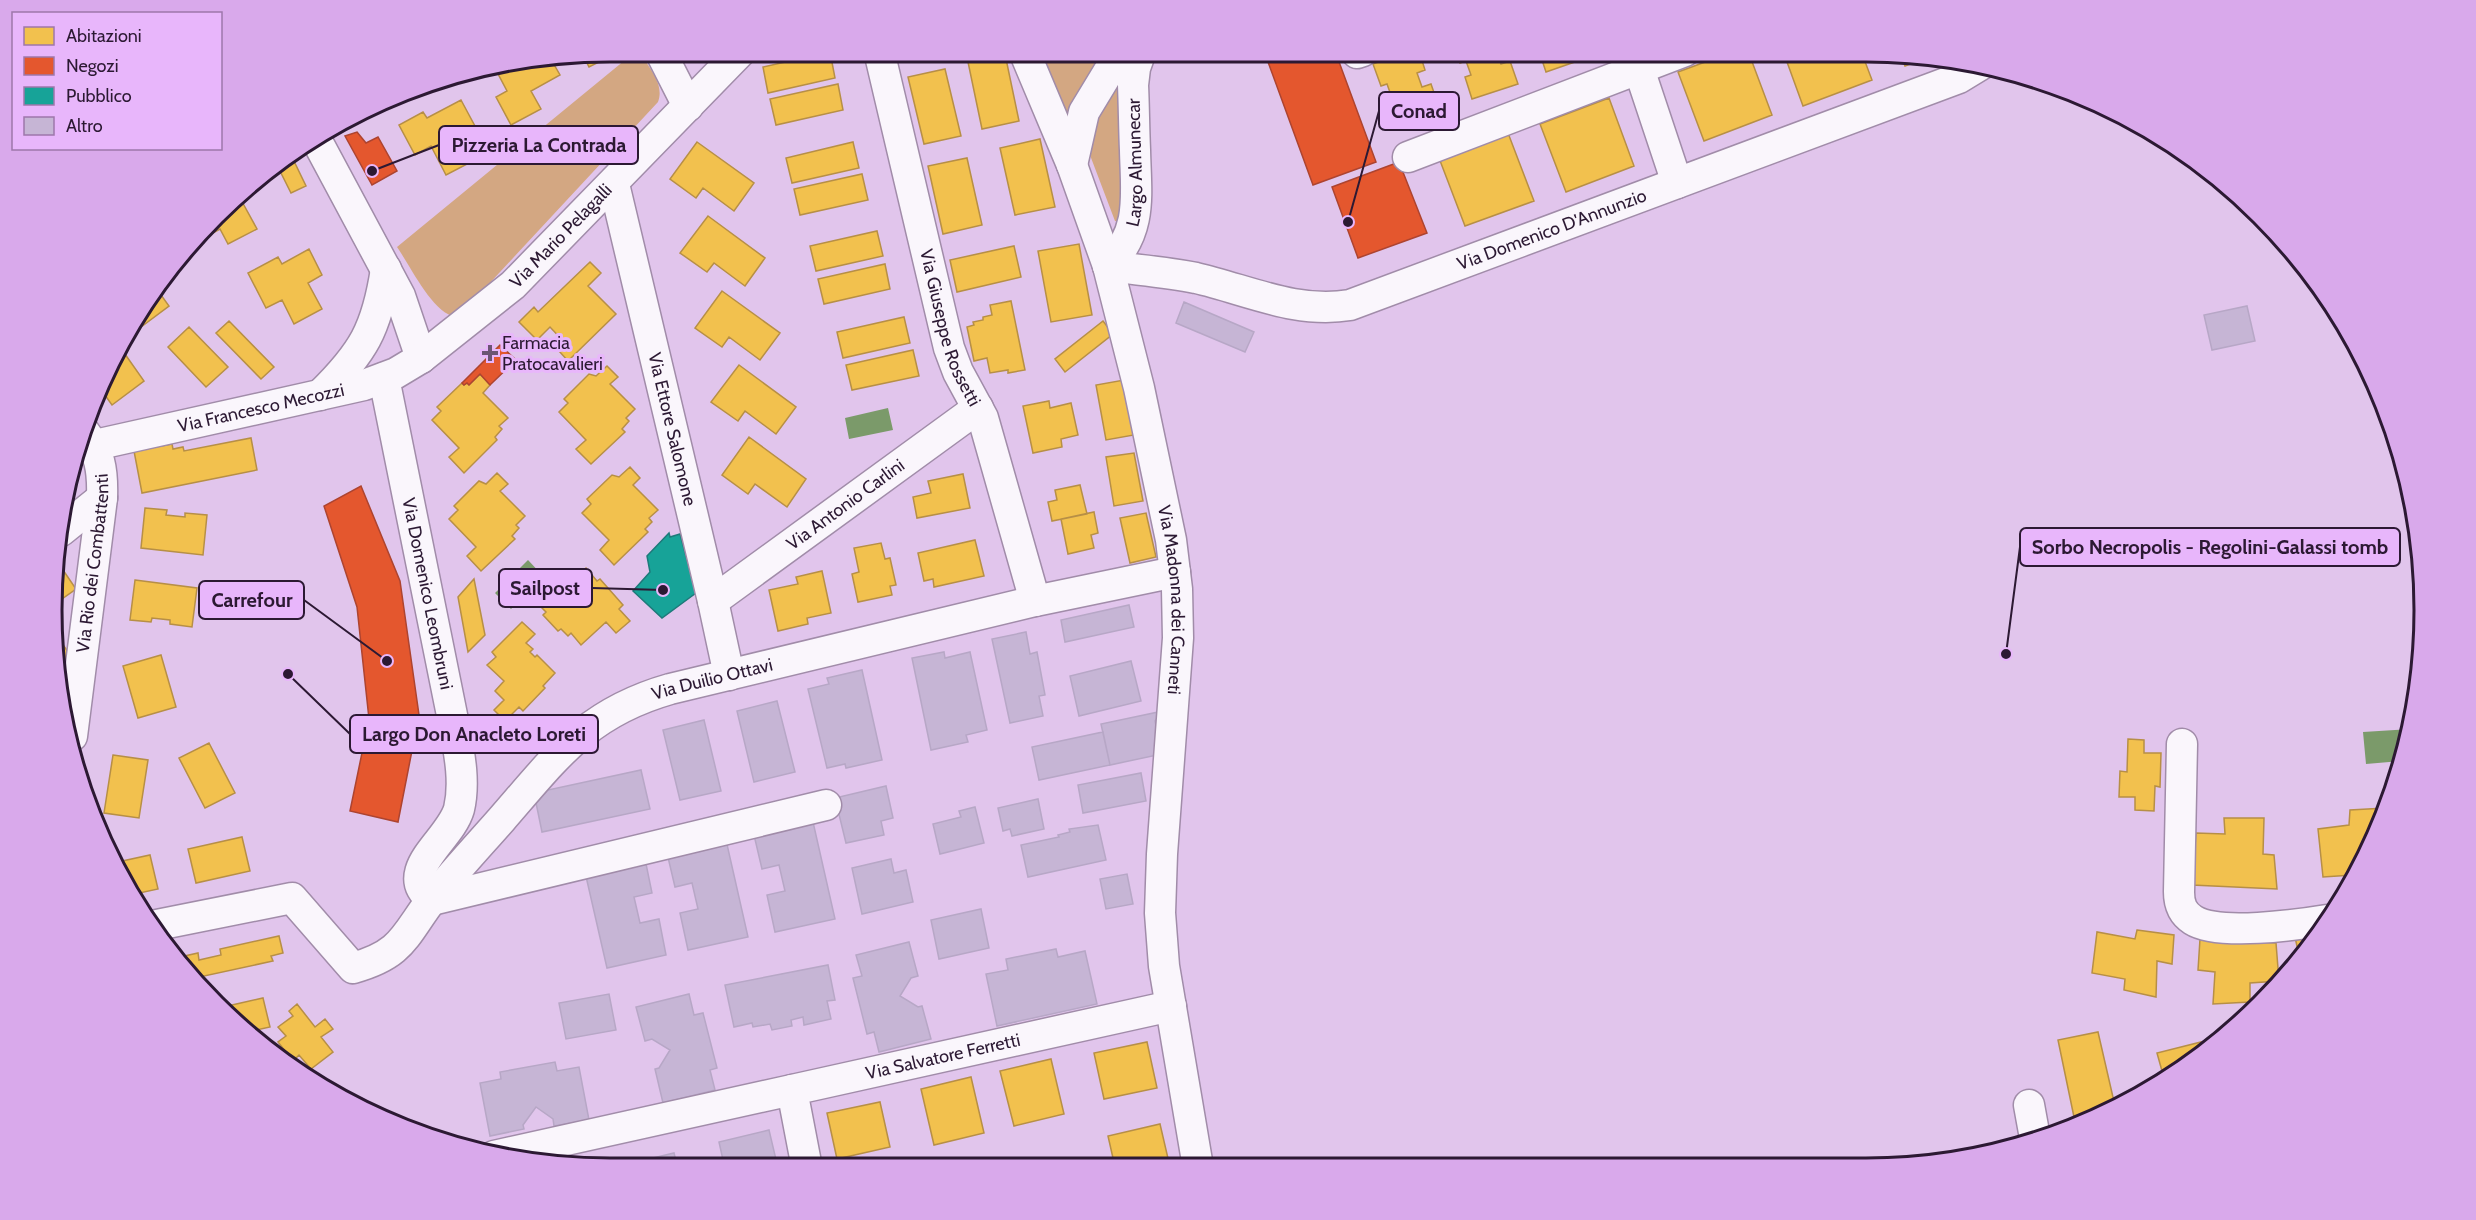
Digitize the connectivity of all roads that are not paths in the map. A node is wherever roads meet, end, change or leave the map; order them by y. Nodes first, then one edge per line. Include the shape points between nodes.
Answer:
1 (666, 62) edge
2 (730, 62) edge
3 (882, 62) edge
4 (1029, 62) edge
5 (1114, 62) edge
6 (1137, 62) edge
7 (1631, 62) edge
8 (1637, 62) edge
9 (1970, 71) edge
10 (688, 106) junction
11 (319, 145) edge
12 (1408, 157) dead end
13 (1072, 165) junction
14 (1677, 183) junction
15 (614, 184) junction
16 (1108, 266) junction
17 (386, 269) junction
18 (421, 358) junction
19 (384, 378) junction
20 (320, 395) junction
21 (978, 408) junction
22 (89, 438) edge
23 (89, 439) edge
24 (102, 498) junction
25 (68, 525) edge
26 (1175, 572) junction
27 (713, 601) junction
28 (1035, 601) junction
29 (729, 675) junction
30 (74, 724) edge
31 (2182, 744) dead end
32 (826, 805) dead end
33 (432, 900) junction
34 (2318, 921) edge
35 (161, 924) edge
36 (1171, 1006) junction
37 (792, 1090) junction
38 (2029, 1105) dead end
39 (2034, 1132) edge
40 (518, 1151) edge
41 (805, 1158) edge
42 (1196, 1158) edge

1 - 10 street
2 - 10 street, Via Mario Pelagalli
3 - 21 street, Via Giuseppe Rossetti via 949,348
4 - 13 street, Via Madonna dei Canneti
5 - 13 street, Largo Almunecar via 1084,112
6 - 16 street, Largo Almunecar via 1133,86 1136,214 1129,239
7 - 12 street
8 - 14 street
9 - 14 street, Via Domenico D'Annunzio
10 - 15 street, Via Mario Pelagalli
11 - 17 street
13 - 16 street, Via Madonna dei Canneti
14 - 16 street, Via Domenico D'Annunzio via 1374,298 1340,307 1304,307 1197,279
15 - 18 street, Via Mario Pelagalli via 513,285
15 - 27 street, Via Ettore Salomone
16 - 26 street, Via Madonna dei Canneti via 1139,388
17 - 18 street via 408,316
17 - 20 street via 369,336 350,364
18 - 19 street, Via Francesco Mecozzi
19 - 20 street, Via Francesco Mecozzi
19 - 33 street, Via Domenico Leombruni via 459,756 462,792 458,812 451,828 418,872 419,885
20 - 22 street, Via Francesco Mecozzi
21 - 27 street, Via Antonio Carlini
21 - 28 street, Via Giuseppe Rossetti
23 - 24 street, Via Rio dei Combattenti via 101,470
24 - 25 street
24 - 30 street, Via Rio dei Combattenti
26 - 28 street, Via Duilio Ottavi
26 - 36 street, Via Madonna dei Canneti via 1178,649 1160,896 1162,947
27 - 29 street, Via Ettore Salomone
28 - 29 street, Via Duilio Ottavi
29 - 33 street, Via Duilio Ottavi via 636,701 576,736
31 - 34 street via 2178,892 2186,914 2198,923 2222,927
32 - 33 street
33 - 35 street, Via Duilio Ottavi via 394,950 353,968 292,898
36 - 37 street, Via Salvatore Ferretti
36 - 42 street, Via Madonna dei Canneti
37 - 40 street, Via Salvatore Ferretti
37 - 41 street
38 - 39 street

